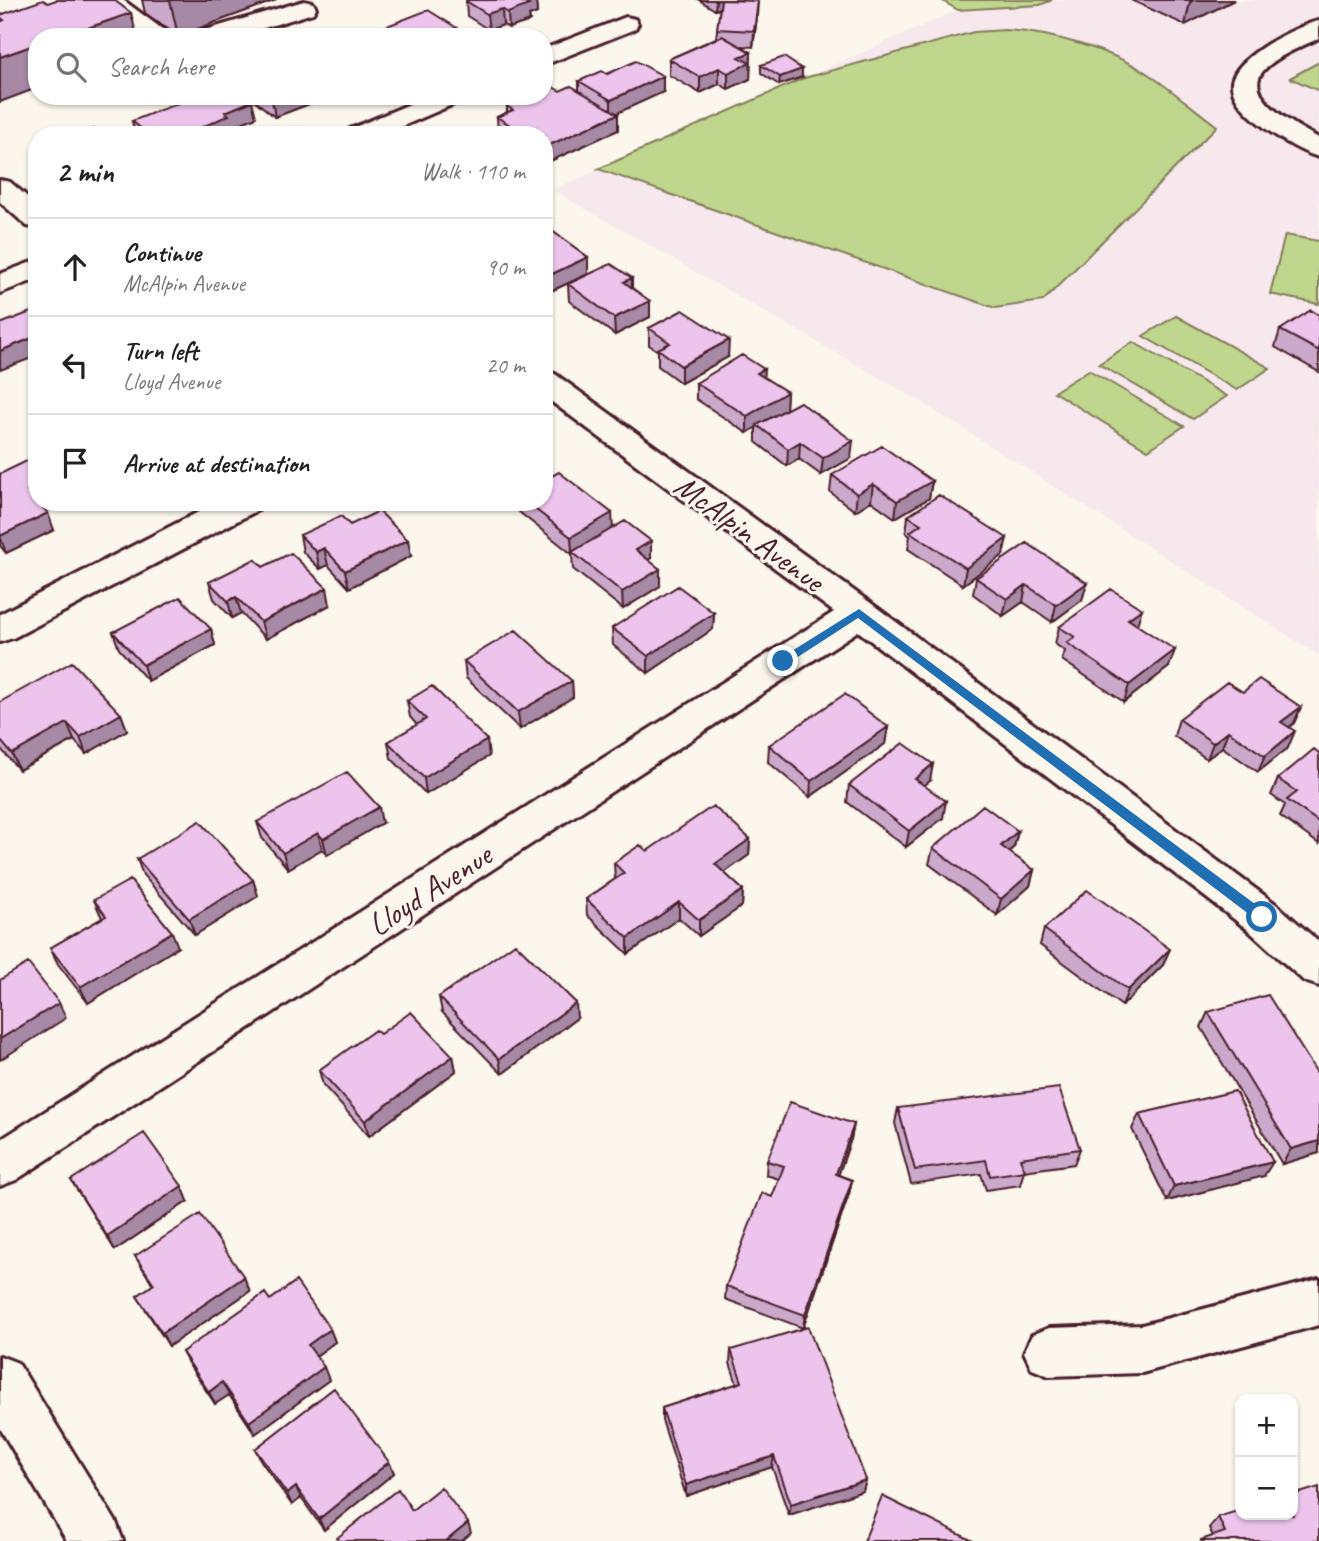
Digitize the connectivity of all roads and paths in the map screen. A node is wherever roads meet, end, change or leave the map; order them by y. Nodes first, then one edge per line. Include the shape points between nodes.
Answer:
1 (107, 0) edge
2 (304, 8) dead end
3 (626, 24) dead end
4 (1319, 27) edge
5 (148, 28) edge
6 (238, 28) edge
7 (553, 54) edge
8 (431, 105) edge
9 (380, 126) edge
10 (1319, 149) edge
11 (0, 188) edge
12 (28, 212) edge
13 (28, 273) edge
14 (0, 284) edge
15 (553, 388) edge
16 (229, 511) edge
17 (859, 613) junction
18 (0, 629) edge
19 (1319, 968) edge
20 (0, 1165) edge
21 (1319, 1302) edge
22 (1049, 1352) dead end
23 (0, 1381) edge
24 (97, 1541) edge

1 - 5 street
2 - 6 street
3 - 7 street
4 - 10 street via 1263,60 1245,80 1246,91 1265,116
8 - 9 street
11 - 12 street
13 - 14 street
15 - 17 street, McAlpin Avenue
16 - 18 street
17 - 19 street, McAlpin Avenue via 1262,917
17 - 20 street, Lloyd Avenue
21 - 22 street via 1142,1349
23 - 24 street

